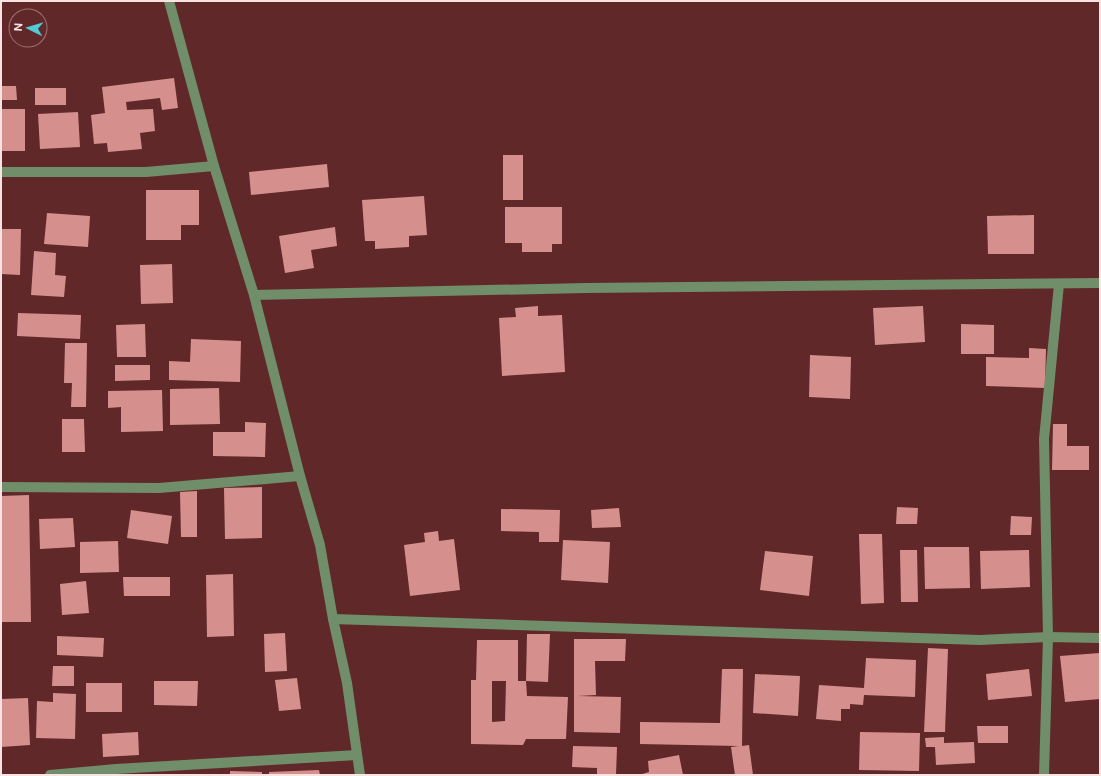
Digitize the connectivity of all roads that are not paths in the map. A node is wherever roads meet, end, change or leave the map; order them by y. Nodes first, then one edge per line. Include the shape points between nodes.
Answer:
1 (169, 1) edge
2 (214, 166) junction
3 (1, 172) edge
4 (1100, 283) edge
5 (1059, 284) junction
6 (254, 295) junction
7 (300, 476) junction
8 (1, 487) edge
9 (333, 619) junction
10 (1048, 637) junction
11 (1100, 638) edge
12 (357, 755) junction
13 (50, 775) edge
14 (360, 775) edge
15 (1044, 775) edge

1 - 2 street
2 - 3 street via 146,172
2 - 6 street
4 - 5 street
5 - 6 street via 578,288
5 - 10 street via 1044,439
6 - 7 street
7 - 8 street via 159,488
7 - 9 street via 320,545
9 - 10 street via 980,640
9 - 12 street via 348,683
10 - 11 street
10 - 15 street
12 - 13 street
12 - 14 street

